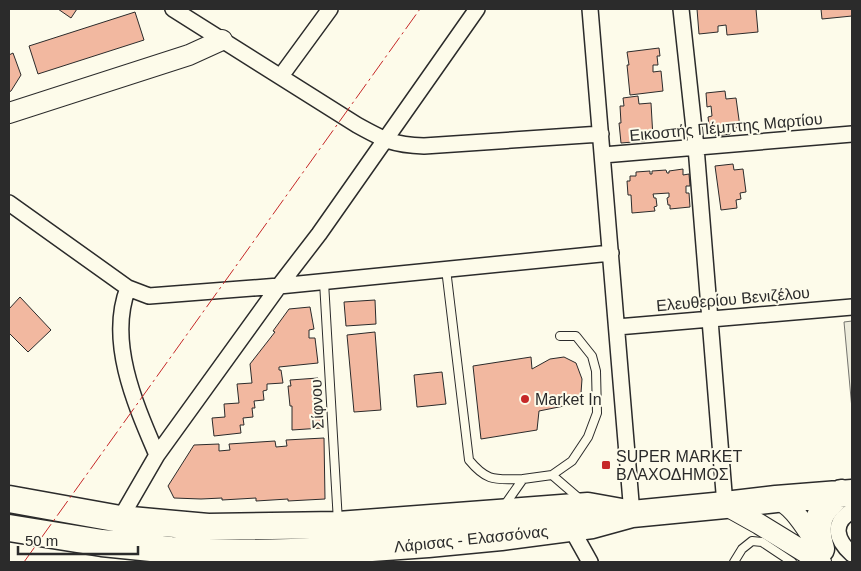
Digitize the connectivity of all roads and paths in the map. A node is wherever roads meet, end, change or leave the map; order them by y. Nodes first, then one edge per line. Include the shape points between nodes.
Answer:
1 (173, 9) edge
2 (330, 9) edge
3 (477, 9) edge
4 (590, 9) edge
5 (681, 9) edge
6 (222, 40) junction
7 (281, 76) junction
8 (9, 113) edge
9 (601, 134) junction
10 (852, 134) edge
11 (385, 140) junction
12 (696, 147) junction
13 (603, 155) junction
14 (9, 203) edge
15 (611, 253) junction
16 (446, 269) junction
17 (324, 282) junction
18 (279, 286) junction
19 (128, 288) junction
20 (852, 307) edge
21 (710, 319) junction
22 (617, 327) junction
23 (560, 336) dead end
24 (157, 455) junction
25 (552, 475) junction
26 (523, 479) junction
27 (9, 499) edge
28 (776, 499) junction
29 (849, 499) edge
30 (725, 505) junction
31 (588, 506) junction
32 (499, 514) junction
33 (632, 514) junction
34 (120, 519) junction
35 (338, 525) junction
36 (256, 527) junction
37 (9, 528) edge
38 (571, 528) junction
39 (171, 550) junction
40 (852, 554) edge
41 (319, 557) edge
42 (260, 558) edge
43 (825, 558) edge
44 (211, 562) edge
45 (590, 562) edge
46 (734, 562) edge
47 (792, 562) edge

1 - 6 street
2 - 7 street
3 - 11 street
4 - 9 street
5 - 12 street
6 - 7 street
6 - 8 street via 189,55
7 - 11 street
9 - 11 street via 424,146
9 - 13 street
10 - 12 street, Εικοστής Πέμπτης Μαρτίου
11 - 18 street
12 - 13 street, Εικοστής Πέμπτης Μαρτίου
12 - 21 street
13 - 15 street
14 - 19 street
15 - 16 street
15 - 22 street
16 - 17 street
16 - 26 lane via 469,460 478,471 492,479
17 - 18 street
17 - 35 lane, Σίφνου
18 - 19 street via 149,296
18 - 24 street
19 - 24 street via 120,318 122,347 135,402
20 - 21 street, Ελευθερίου Βενιζέλου
21 - 22 street, Ελευθερίου Βενιζέλου
21 - 30 street
22 - 33 street
23 - 25 lane via 576,336 592,356 596,371 597,414 588,437 572,461
24 - 34 street
25 - 26 lane
25 - 31 lane
26 - 32 lane
27 - 34 highway, Λάρισας - Ελασσόνας
28 - 29 highway, Λάρισας - Ελασσόνας
28 - 30 highway, Λάρισας - Ελασσόνας
28 - 43 street via 793,511
29 - 40 street via 838,535
29 - 43 highway via 825,508 819,517 817,530
30 - 33 highway, Λάρισας - Ελασσόνας
30 - 43 street
31 - 32 highway, Λάρισας - Ελασσόνας
31 - 33 highway, Λάρισας - Ελασσόνας
32 - 35 highway, Λάρισας - Ελασσόνας
33 - 38 highway, Λάρισας - Ελασσόνας via 592,526
34 - 36 highway, Λάρισας - Ελασσόνας via 208,527
35 - 36 highway, Λάρισας - Ελασσόνας
36 - 42 street
37 - 39 highway, Λάρισας - Ελασσόνας via 93,542
38 - 41 highway, Λάρισας - Ελασσόνας
38 - 45 street
39 - 42 highway, Λάρισας - Ελασσόνας
39 - 44 highway
41 - 42 highway, Λάρισας - Ελασσόνας
46 - 47 lane via 742,548 752,541 762,542

